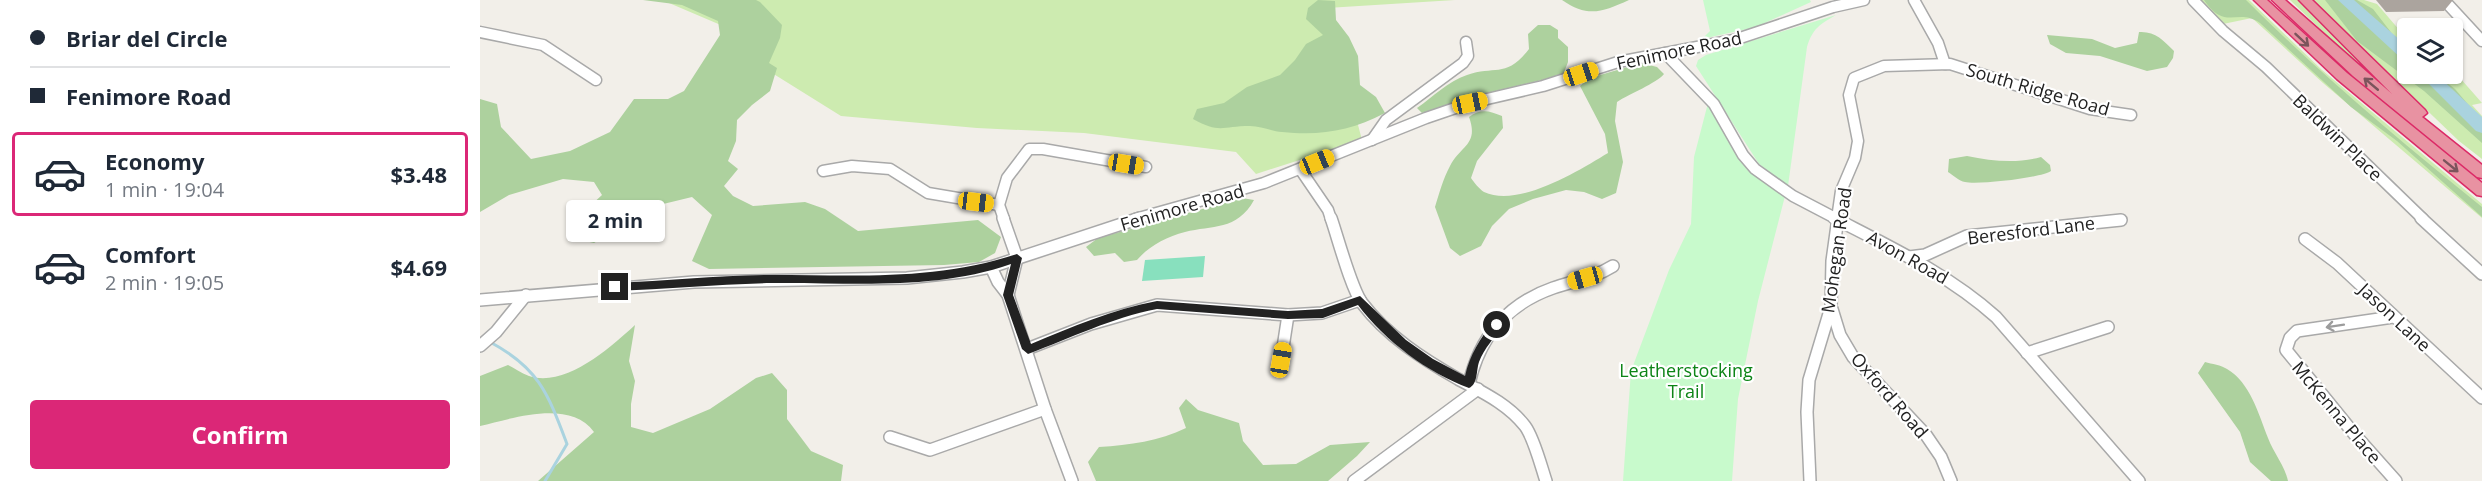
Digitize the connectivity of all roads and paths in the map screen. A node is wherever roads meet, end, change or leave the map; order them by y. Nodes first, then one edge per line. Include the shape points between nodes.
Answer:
1 (1863, 0) edge
2 (1914, 0) edge
3 (2193, 0) edge
4 (2260, 0) edge
5 (2278, 0) edge
6 (2305, 0) edge
7 (2444, 0) edge
8 (480, 32) edge
9 (2482, 41) edge
10 (1466, 42) dead end
11 (1665, 53) junction
12 (1945, 64) junction
13 (596, 80) dead end
14 (2131, 115) dead end
15 (1372, 140) junction
16 (2482, 165) edge
17 (1146, 167) dead end
18 (1299, 169) junction
19 (823, 171) dead end
20 (2482, 173) edge
21 (2482, 191) edge
22 (999, 205) junction
23 (1838, 220) junction
24 (2121, 220) dead end
25 (2305, 239) dead end
26 (1909, 257) junction
27 (1017, 258) junction
28 (1613, 266) dead end
29 (992, 267) junction
30 (2482, 274) edge
31 (526, 295) junction
32 (1008, 295) junction
33 (480, 300) edge
34 (1360, 300) junction
35 (1831, 307) junction
36 (1288, 315) junction
37 (2393, 317) junction
38 (2108, 327) dead end
39 (480, 346) edge
40 (1028, 349) junction
41 (2027, 353) junction
42 (1280, 367) dead end
43 (1474, 386) junction
44 (2482, 398) edge
45 (1045, 409) junction
46 (890, 436) dead end
47 (1072, 481) edge
48 (1354, 481) edge
49 (1546, 481) edge
50 (1810, 481) edge
51 (1951, 481) edge
52 (2139, 481) edge
53 (2396, 481) edge

1 - 11 street, Fenimore Road via 1734,40
2 - 12 street
3 - 30 street, Baldwin Place
4 -> 21 highway via 2342,76
20 -> 5 highway via 2366,80
6 - 16 highway via 2424,116
7 - 9 street
8 - 13 street via 543,45
10 - 15 street via 1468,56 1463,63 1386,120
11 - 15 street, Fenimore Road via 1470,103
11 - 23 street, Avon Road via 1714,104 1755,169 1793,196
12 - 14 street, South Ridge Road via 2090,109
12 - 23 street, Mohegan Road via 1884,66 1854,78 1849,95 1858,141 1841,191
15 - 18 street, Fenimore Road
17 - 22 street via 1029,149 1007,178
18 - 27 street, Fenimore Road
18 - 34 street via 1328,210
19 - 22 street via 852,166 890,169 928,193
22 - 27 street
23 - 26 street, Avon Road
23 - 35 street, Mohegan Road
24 - 26 street, Beresford Lane via 1967,236 1925,255
25 - 37 street, Jason Lane via 2337,263
26 - 41 street, Avon Road via 1959,285
27 - 29 street, Fenimore Road
27 - 32 street
28 - 43 street via 1603,273 1533,296 1497,325 1473,363
29 - 31 street, Fenimore Road via 896,279 683,282
29 - 32 street
31 - 33 street, Fenimore Road
31 - 39 street
32 - 40 street
34 - 36 street via 1323,313
34 - 43 street via 1403,343
35 - 50 street, Mohegan Road via 1809,380
35 - 51 street, Oxford Road via 1834,323 1856,361 1935,446
36 - 40 street via 1157,305 1089,325
36 - 42 street
37 - 44 street, Jason Lane
37 -> 53 street, McKenna Place via 2297,331 2286,350
38 - 41 street
40 - 45 street
41 - 52 street, Avon Road
43 - 48 street
43 - 49 street via 1501,403 1527,428
45 - 46 street via 930,450
45 - 47 street

